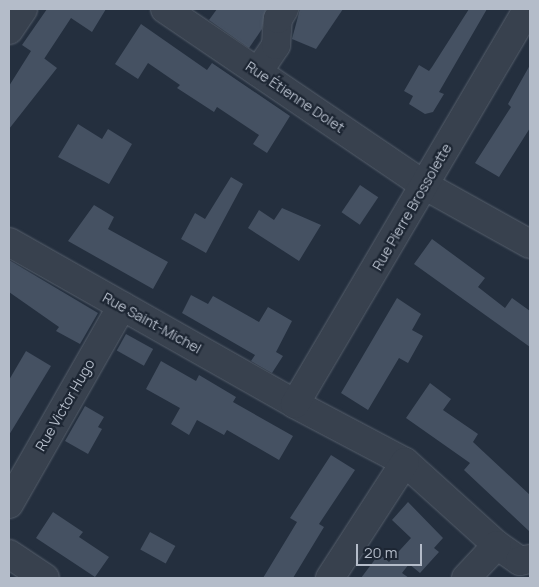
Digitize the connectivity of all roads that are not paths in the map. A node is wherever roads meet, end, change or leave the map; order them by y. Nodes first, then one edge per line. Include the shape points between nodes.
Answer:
1 (23, 9) edge
2 (165, 9) edge
3 (284, 9) edge
4 (528, 9) edge
5 (9, 30) edge
6 (258, 72) junction
7 (424, 185) junction
8 (9, 242) edge
9 (530, 244) edge
10 (122, 306) junction
11 (295, 404) junction
12 (405, 462) junction
13 (9, 504) edge
14 (497, 546) junction
15 (9, 554) edge
16 (530, 559) edge
17 (45, 578) edge
18 (330, 578) edge
19 (466, 578) edge

1 - 5 street
2 - 6 street, Rue Étienne Dolet
3 - 6 street via 278,18 276,45
4 - 7 street, Rue Pierre Brossolette
6 - 7 street, Rue Étienne Dolet
7 - 9 street, Rue Étienne Dolet
7 - 11 street, Rue Pierre Brossolette
8 - 10 street, Rue Saint-Michel
10 - 11 street, Rue Saint-Michel
10 - 13 street, Rue Victor Hugo
11 - 12 street, Rue Saint-Michel
12 - 14 street, Rue Saint-Michel
12 - 18 street
14 - 16 street, Rue Saint-Michel via 520,561
14 - 19 street
15 - 17 street

